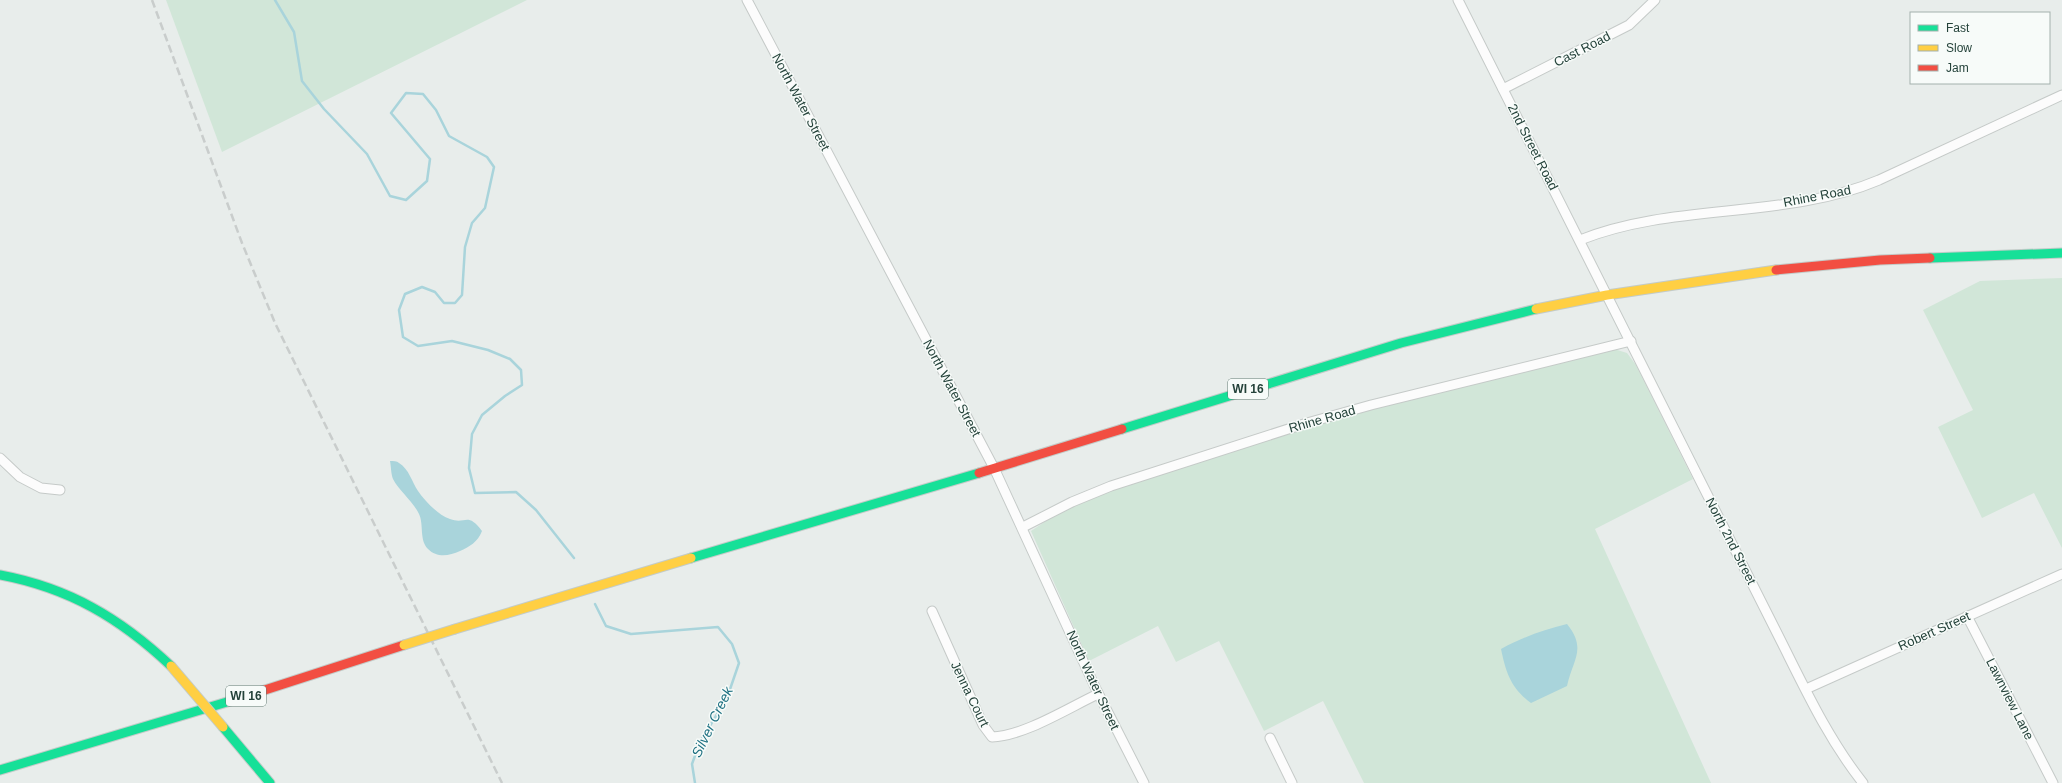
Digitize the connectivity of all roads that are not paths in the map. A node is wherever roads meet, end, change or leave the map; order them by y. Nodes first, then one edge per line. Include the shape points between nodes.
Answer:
1 (748, 0) edge
2 (1458, 0) edge
3 (1655, 0) edge
4 (1503, 89) junction
5 (2062, 95) edge
6 (1580, 240) junction
7 (2062, 253) edge
8 (1607, 295) junction
9 (1631, 341) junction
10 (0, 458) edge
11 (994, 468) junction
12 (60, 490) dead end
13 (1023, 527) junction
14 (2062, 574) edge
15 (0, 575) edge
16 (0, 584) edge
17 (93, 608) junction
18 (932, 611) dead end
19 (1968, 616) junction
20 (1806, 689) junction
21 (1098, 694) junction
22 (223, 727) junction
23 (1270, 738) dead end
24 (87, 743) junction
25 (0, 763) edge
26 (0, 770) edge
27 (261, 783) edge
28 (270, 783) edge
29 (1144, 783) edge
30 (1292, 783) edge
31 (1862, 783) edge
32 (2053, 783) edge

1 - 11 street, North Water Street
2 - 4 street, 2nd Street Road
3 - 4 street, Cast Road via 1628,25
4 - 6 street, 2nd Street Road
5 - 6 street, Rhine Road via 1879,180 1847,192 1619,227
6 - 8 street, 2nd Street Road
7 - 8 main road, WI 16 via 1864,262 1761,271
8 - 9 street, North 2nd Street
8 - 11 main road, WI 16 via 1531,310 1401,343
9 - 13 street, Rhine Road via 1371,405 1285,430 1111,486
9 - 20 street, North 2nd Street
10 - 12 street via 20,477 41,488
11 - 13 street, North Water Street
11 - 24 main road, WI 16, bridge via 455,629 211,707
13 - 21 street, North Water Street
14 - 19 street, Robert Street
15 - 17 main road via 47,586 81,599
16 - 17 main road via 40,592 77,606
17 - 22 main road, bridge via 140,638 172,666
18 - 21 street, Jenna Court via 983,725 992,737 1023,731
19 - 20 street, Robert Street
19 - 32 street, Lawnview Lane
20 - 31 street, North 2nd Street via 1828,732
21 - 29 street, North Water Street
22 - 27 main road
22 - 28 main road
23 - 30 street
24 - 25 main road, WI 16 via 59,747
24 - 26 main road, WI 16

